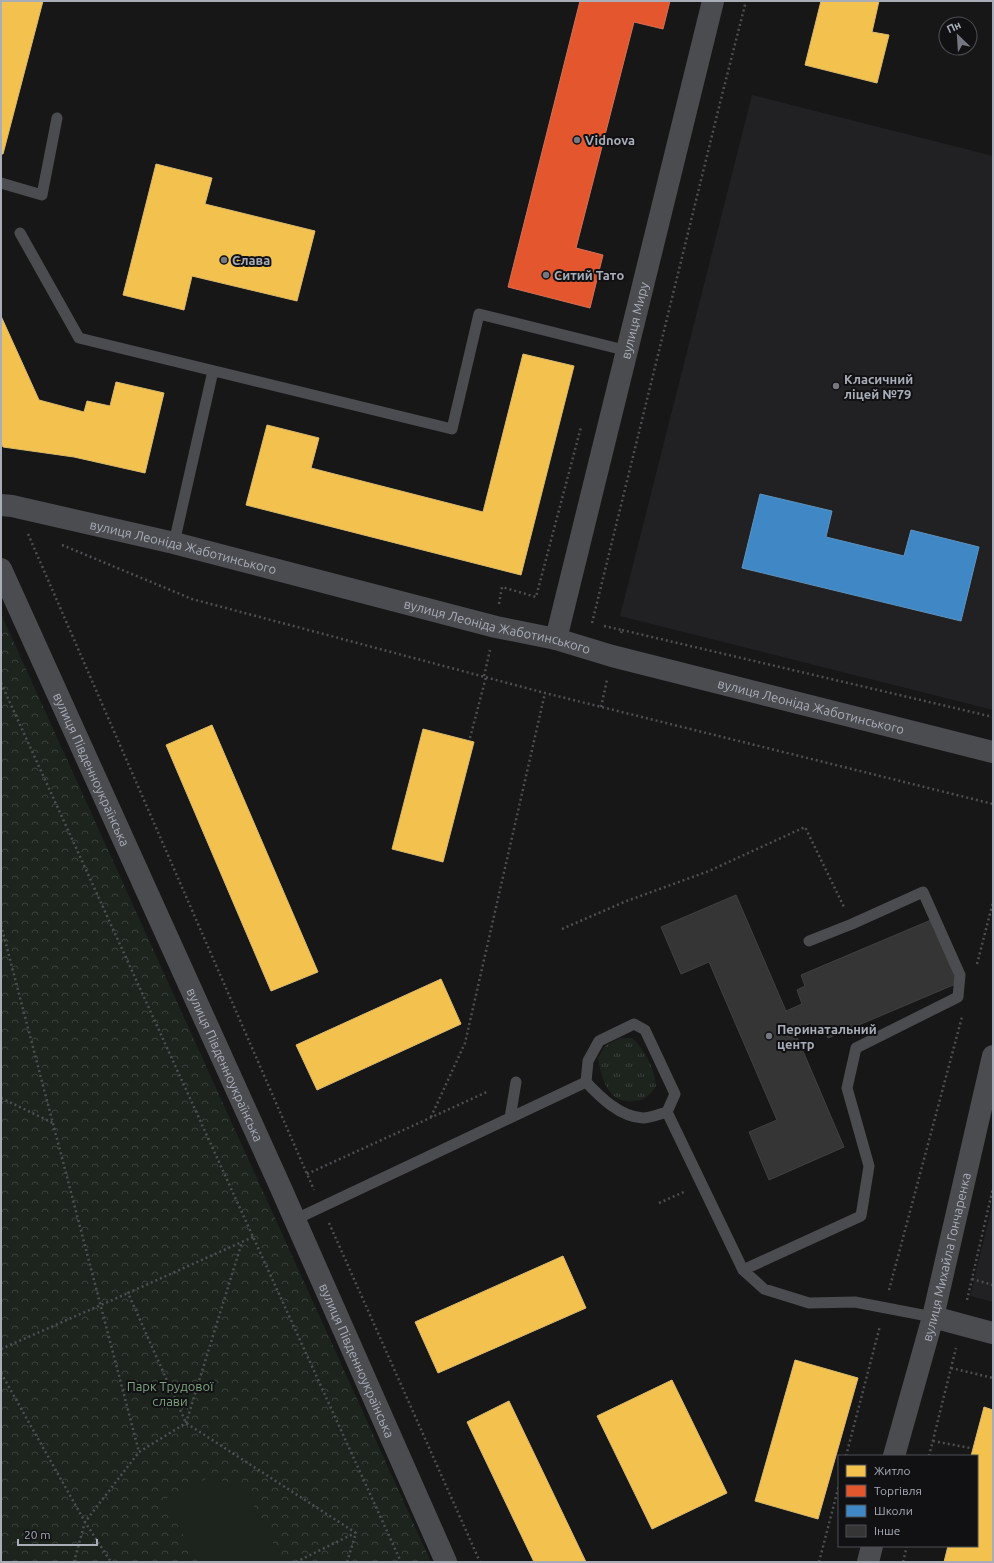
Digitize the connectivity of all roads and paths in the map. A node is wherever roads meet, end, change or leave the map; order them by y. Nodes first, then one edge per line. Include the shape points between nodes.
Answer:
1 (713, 1) edge
2 (746, 1) edge
3 (57, 118) dead end
4 (1, 183) edge
5 (20, 233) dead end
6 (628, 351) junction
7 (214, 371) junction
8 (1, 505) edge
9 (33, 532) dead end
10 (174, 543) junction
11 (62, 544) dead end
12 (1, 569) edge
13 (622, 630) junction
14 (556, 639) junction
15 (612, 656) junction
16 (486, 677) junction
17 (1, 683) edge
18 (545, 693) junction
19 (601, 707) junction
20 (993, 717) edge
21 (470, 738) dead end
22 (993, 752) edge
23 (993, 804) edge
24 (993, 902) edge
25 (852, 924) junction
26 (1, 925) edge
27 (562, 929) dead end
28 (809, 941) dead end
29 (975, 971) dead end
30 (962, 1017) dead end
31 (993, 1056) edge
32 (516, 1082) dead end
33 (586, 1082) junction
34 (489, 1091) dead end
35 (1, 1098) edge
36 (667, 1112) junction
37 (431, 1117) junction
38 (510, 1118) junction
39 (53, 1123) junction
40 (307, 1174) junction
41 (702, 1184) junction
42 (993, 1188) edge
43 (659, 1203) dead end
44 (322, 1207) junction
45 (294, 1220) junction
46 (253, 1237) junction
47 (242, 1242) junction
48 (743, 1270) junction
49 (972, 1279) junction
50 (993, 1285) edge
51 (128, 1293) junction
52 (100, 1306) junction
53 (885, 1307) junction
54 (933, 1317) junction
55 (962, 1324) junction
56 (993, 1333) edge
57 (1, 1349) edge
58 (951, 1368) junction
59 (1, 1372) edge
60 (993, 1378) edge
61 (186, 1423) junction
62 (933, 1440) junction
63 (970, 1448) dead end
64 (138, 1452) junction
65 (846, 1455) edge
66 (894, 1455) edge
67 (929, 1455) edge
68 (838, 1489) edge
69 (85, 1522) junction
70 (356, 1533) junction
71 (872, 1547) edge
72 (907, 1547) edge
73 (74, 1562) edge
74 (111, 1562) edge
75 (296, 1562) edge
76 (347, 1562) edge
77 (400, 1562) edge
78 (446, 1562) edge
79 (480, 1562) edge
80 (819, 1562) edge
81 (868, 1562) edge
82 (903, 1562) edge

1 - 6 street, вулиця Миру
2 - 13 path via 591,623
3 - 4 lane via 42,195
5 - 7 lane via 79,338
6 - 7 lane via 479,314 452,429
6 - 14 street, вулиця Миру
7 - 10 lane
8 - 10 street, вулиця Леоніда Жаботинського
9 - 40 path via 26,529
10 - 14 street, вулиця Леоніда Жаботинського via 496,627
11 - 16 path via 192,599
12 - 45 street, вулиця Південноукраїнська
13 - 15 path
13 - 20 path
14 - 15 street, вулиця Леоніда Жаботинського
15 - 19 path
15 - 22 street, вулиця Леоніда Жаботинського
16 - 18 path
16 - 21 path
17 - 46 path
18 - 19 path
18 - 37 path via 465,1043
19 - 23 path
24 - 29 path
25 - 27 path via 805,827 709,871 624,902
25 - 28 lane
25 - 48 lane via 924,892 960,975 958,997 856,1048 847,1088 870,1166 861,1216
26 - 39 path
30 - 53 path
31 - 54 street, вулиця Михайла Гончаренка
32 - 38 lane
33 - 36 lane via 603,1100 624,1113 643,1118
33 - 36 lane via 588,1061 599,1041 634,1024 646,1030 675,1094
33 - 38 lane
34 - 37 path
35 - 39 path
36 - 41 lane
37 - 40 path
38 - 44 lane
39 - 52 path
40 - 44 path
41 - 43 path
41 - 48 lane
42 - 49 path
44 - 45 lane
44 - 79 path
45 - 78 street, вулиця Південноукраїнська
46 - 47 path
46 - 77 path
47 - 51 path
47 - 61 path
48 - 53 lane via 764,1289 809,1303 855,1302
49 - 50 path
49 - 55 path
51 - 52 path
51 - 61 path
52 - 57 path
52 - 64 path
53 - 54 lane
53 - 65 path
54 - 55 street
54 - 66 street, вулиця Михайла Гончаренка
55 - 56 street
55 - 58 path
58 - 60 path
58 - 62 path
59 - 69 path
61 - 64 path
61 - 70 path
62 - 63 path
62 - 67 path
64 - 69 path
68 - 80 path
69 - 73 path
69 - 74 path
70 - 75 path
70 - 76 path
71 - 81 street
72 - 82 path

